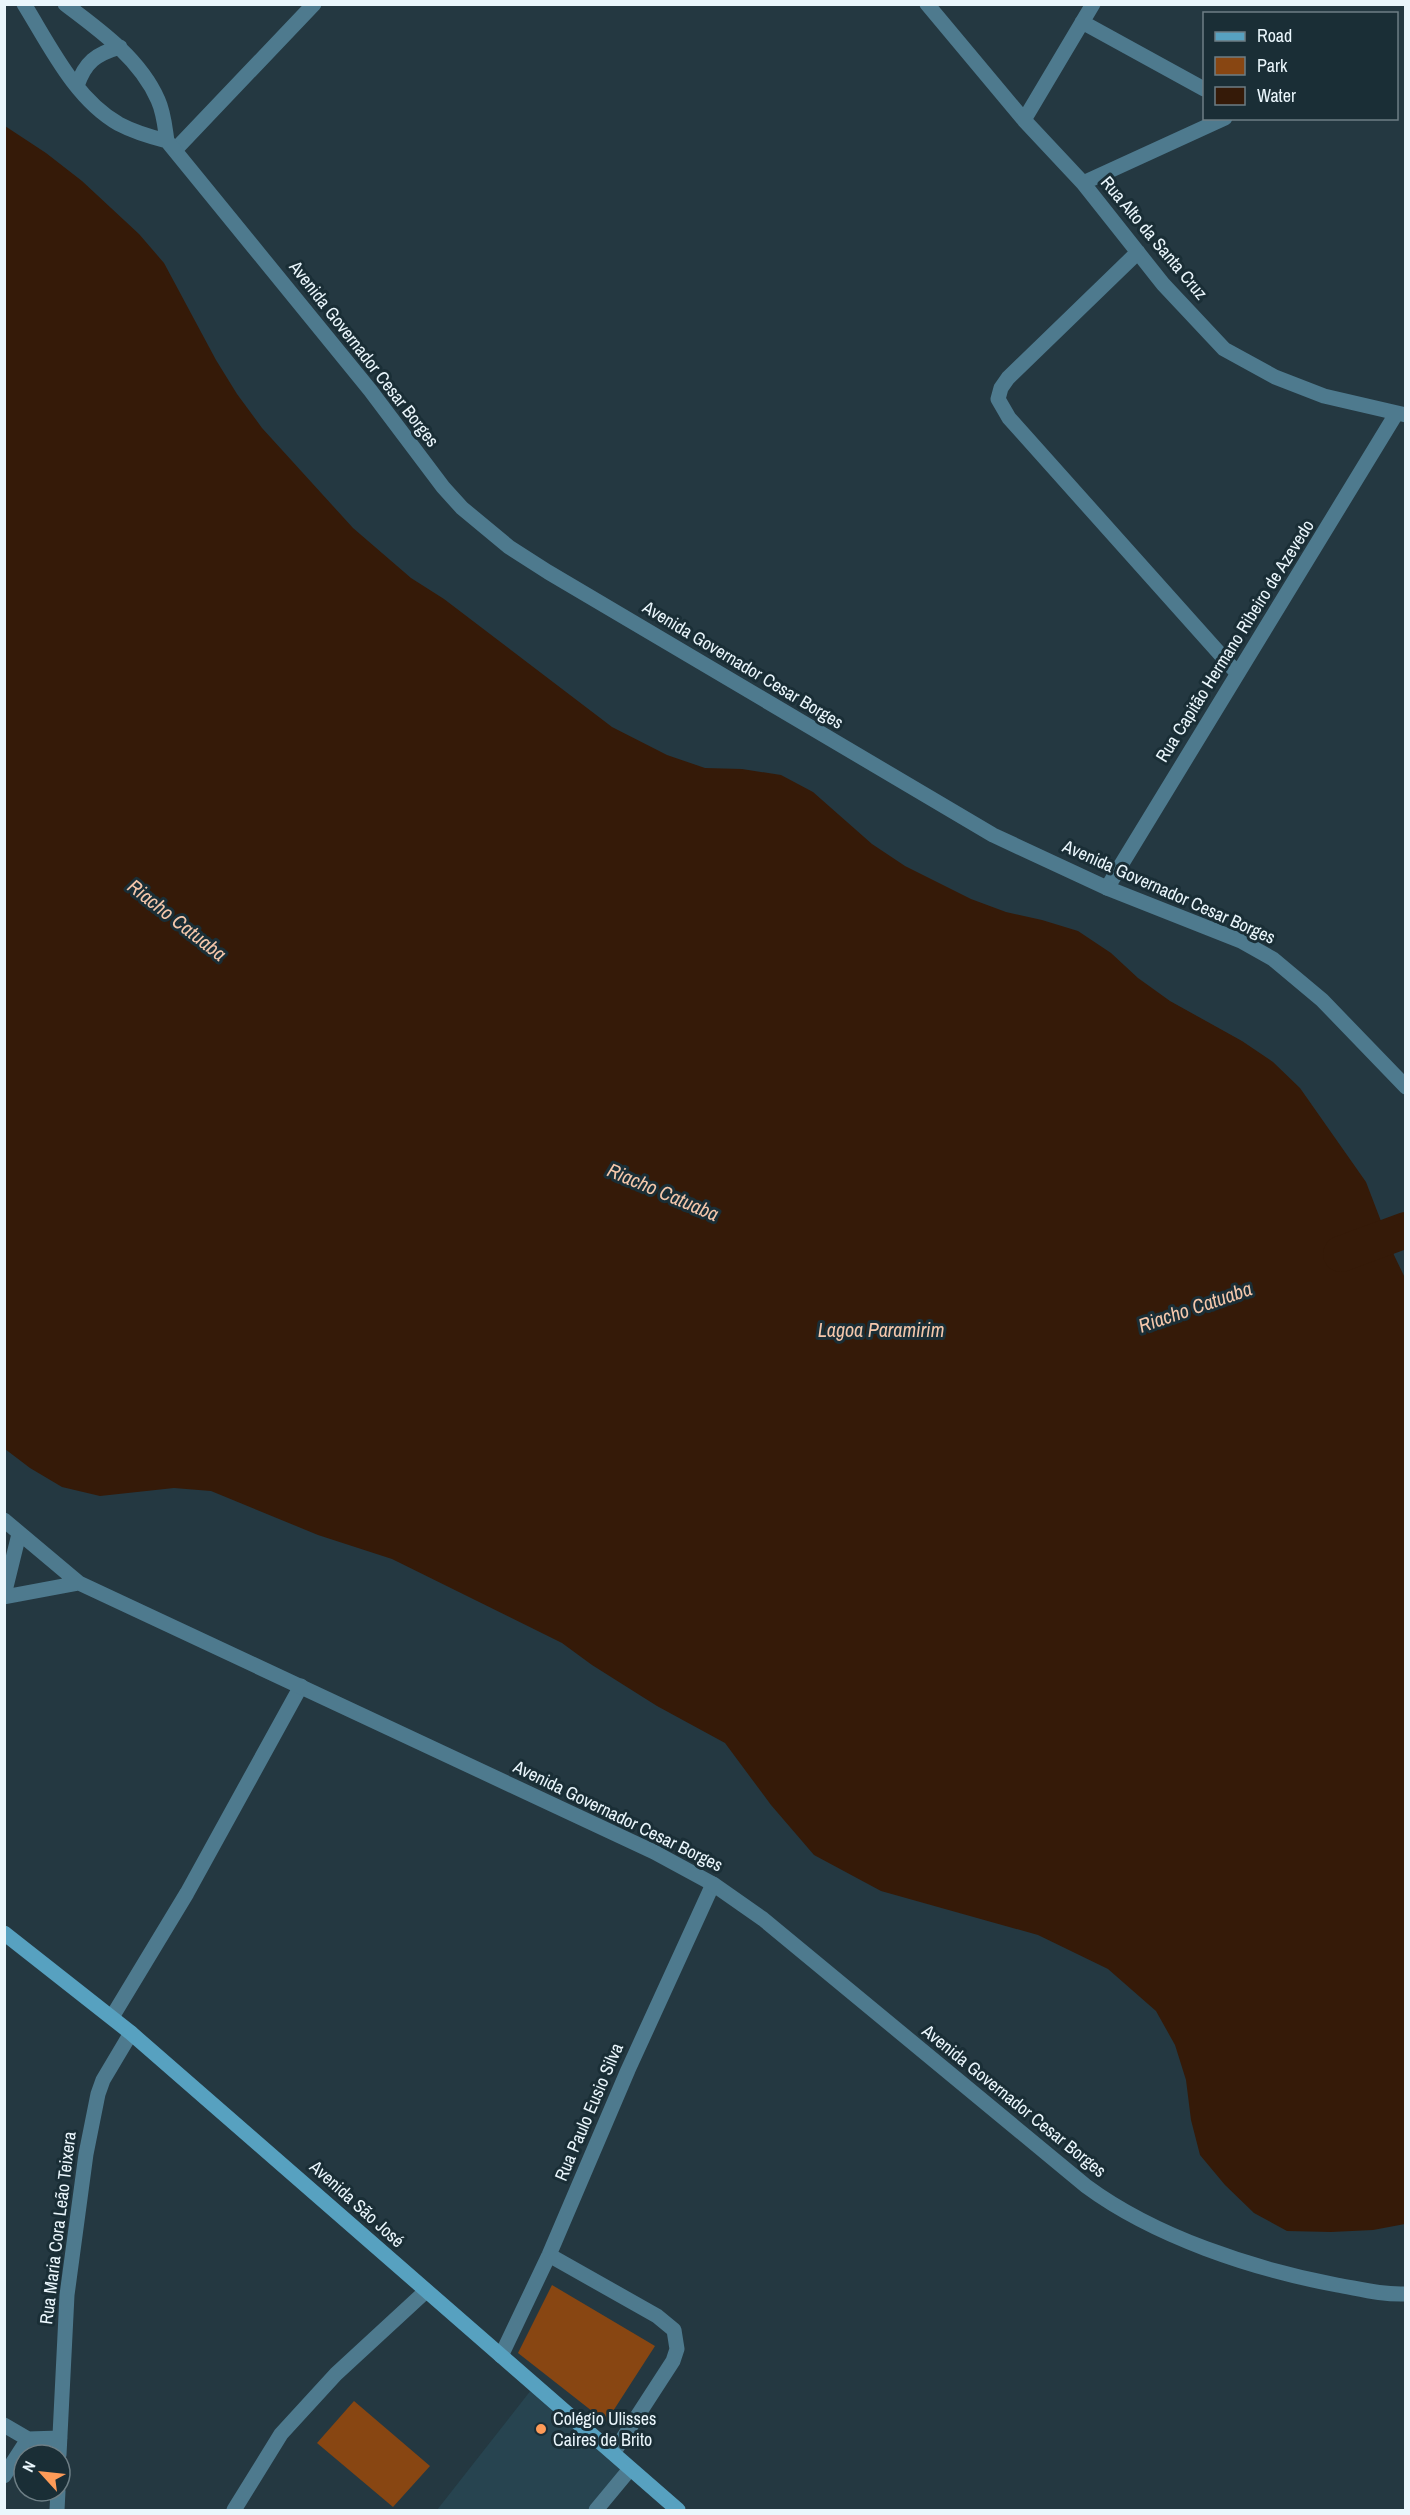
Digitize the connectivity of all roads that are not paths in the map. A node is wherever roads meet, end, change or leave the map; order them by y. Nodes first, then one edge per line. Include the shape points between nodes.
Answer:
1 (24, 4) edge
2 (65, 4) edge
3 (314, 4) edge
4 (927, 4) edge
5 (1093, 4) edge
6 (1083, 22) junction
7 (120, 47) junction
8 (77, 86) junction
9 (1203, 88) edge
10 (1024, 120) junction
11 (1222, 120) edge
12 (171, 146) junction
13 (1083, 183) junction
14 (1138, 252) junction
15 (1401, 414) edge
16 (1236, 673) junction
17 (1107, 888) junction
18 (1406, 1087) edge
19 (4, 1520) edge
20 (19, 1534) junction
21 (80, 1583) junction
22 (4, 1596) edge
23 (301, 1686) junction
24 (713, 1884) junction
25 (4, 1933) edge
26 (112, 2017) junction
27 (131, 2033) junction
28 (549, 2255) junction
29 (426, 2291) junction
30 (1406, 2294) edge
31 (501, 2356) junction
32 (4, 2425) edge
33 (60, 2438) junction
34 (28, 2439) junction
35 (60, 2443) edge
36 (614, 2452) junction
37 (630, 2469) junction
38 (4, 2476) edge
39 (234, 2511) edge
40 (596, 2511) edge
41 (678, 2511) edge

1 - 8 street
2 - 7 street, Avenida Governador Cesar Borges
3 - 12 street
4 - 10 street, Rua Alto da Santa Cruz
5 - 6 street
6 - 9 street
6 - 10 street
7 - 8 street via 93,57
7 - 12 street, Avenida Governador Cesar Borges via 155,94
8 - 12 street via 119,124
10 - 13 street, Rua Alto da Santa Cruz
11 - 13 street
12 - 17 street, Avenida Governador Cesar Borges via 370,390 443,487 481,526 548,572 993,835
13 - 14 street, Rua Alto da Santa Cruz
14 - 15 street, Rua Alto da Santa Cruz via 1224,349 1275,377 1324,396
14 - 16 street via 1008,378 998,399 1009,418
15 - 16 street, Rua Capitão Hermano Ribeiro de Azevedo
16 - 17 street, Rua Capitão Hermano Ribeiro de Azevedo
17 - 18 street, Avenida Governador Cesar Borges via 1241,941 1273,958 1322,1000
19 - 20 street, Avenida Governador Cesar Borges
20 - 21 street, Avenida Governador Cesar Borges
20 - 22 street
21 - 22 street
21 - 23 street, Avenida Governador Cesar Borges
23 - 24 street, Avenida Governador Cesar Borges via 654,1852
23 - 26 street via 188,1893
24 - 28 street, Rua Paulo Eusio Silva
24 - 30 street, Avenida Governador Cesar Borges via 763,1919 1108,2203 1160,2230 1244,2260 1307,2279 1387,2295
25 - 26 main road, Avenida São José
26 - 27 main road, Avenida São José
27 - 29 main road, Avenida São José
27 - 33 street, Rua Maria Cora Leão Teixera via 104,2080 93,2110 67,2295
28 - 31 street, Rua Paulo Eusio Silva
28 - 36 street via 657,2316 674,2330 673,2361
29 - 31 main road, Avenida São José
29 - 39 street via 336,2374 281,2434
31 - 36 main road, Avenida São José
32 - 34 street
33 - 34 street
33 - 35 street, Rua Maria Cora Leão Teixera
34 - 38 street
36 - 37 main road, Avenida São José
37 - 40 street
37 - 41 main road, Avenida São José

